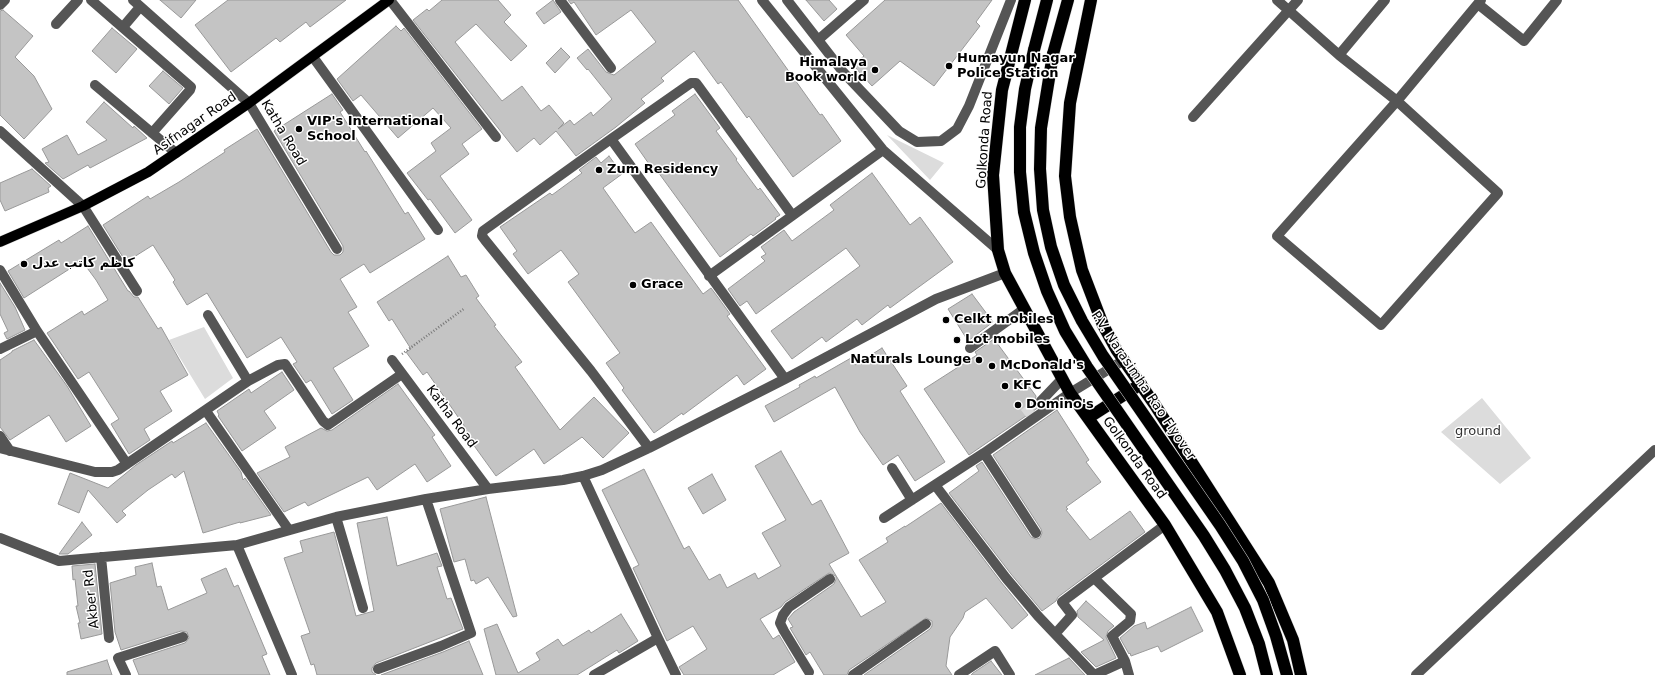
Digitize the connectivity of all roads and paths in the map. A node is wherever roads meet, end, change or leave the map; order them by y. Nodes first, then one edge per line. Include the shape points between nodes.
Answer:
1 (4, 0) edge
2 (78, 0) edge
3 (92, 0) edge
4 (390, 0) edge
5 (560, 0) edge
6 (762, 0) edge
7 (787, 0) edge
8 (864, 0) edge
9 (1011, 0) edge
10 (1025, 0) edge
11 (1047, 0) edge
12 (1068, 0) edge
13 (1091, 0) edge
14 (1277, 0) edge
15 (1298, 0) edge
16 (1385, 0) edge
17 (1557, 0) edge
18 (1480, 2) edge
19 (136, 3) edge
20 (0, 5) edge
21 (1289, 11) junction
22 (56, 24) dead end
23 (123, 27) junction
24 (818, 40) junction
25 (1339, 55) junction
26 (312, 57) junction
27 (611, 68) dead end
28 (95, 85) dead end
29 (1396, 101) junction
30 (249, 102) junction
31 (1193, 117) dead end
32 (0, 131) edge
33 (152, 133) junction
34 (496, 137) dead end
35 (611, 139) junction
36 (883, 150) junction
37 (176, 153) junction
38 (83, 206) junction
39 (792, 215) junction
40 (438, 230) dead end
41 (0, 242) edge
42 (337, 249) dead end
43 (998, 250) junction
44 (0, 270) edge
45 (1005, 273) junction
46 (709, 276) junction
47 (137, 291) dead end
48 (465, 308) dead end
49 (1024, 309) junction
50 (208, 315) dead end
51 (37, 331) junction
52 (970, 348) dead end
53 (0, 349) edge
54 (392, 360) joint
55 (1124, 360) junction
56 (402, 374) junction
57 (785, 379) junction
58 (1062, 379) junction
59 (248, 381) junction
60 (1141, 384) junction
61 (1070, 393) junction
62 (1041, 400) tunnel mouth
63 (206, 411) junction
64 (1088, 418) junction
65 (0, 436) edge
66 (0, 448) edge
67 (648, 448) junction
68 (1655, 450) edge
69 (10, 451) junction
70 (984, 453) junction
71 (127, 464) junction
72 (892, 468) dead end
73 (583, 476) junction
74 (935, 485) junction
75 (488, 489) junction
76 (426, 499) junction
77 (912, 500) junction
78 (336, 517) junction
79 (884, 518) dead end
80 (1165, 525) junction
81 (289, 530) junction
82 (1036, 533) dead end
83 (0, 538) edge
84 (237, 545) junction
85 (101, 557) junction
86 (1094, 578) junction
87 (830, 580) dead end
88 (363, 608) dead end
89 (926, 624) dead end
90 (1055, 634) junction
91 (183, 637) dead end
92 (109, 638) dead end
93 (658, 638) junction
94 (1125, 661) junction
95 (378, 669) dead end
96 (808, 674) edge
97 (126, 675) edge
98 (292, 675) edge
99 (594, 675) edge
100 (676, 675) edge
101 (853, 675) edge
102 (959, 675) edge
103 (1010, 675) edge
104 (1094, 675) edge
105 (1129, 675) edge
106 (1240, 675) edge
107 (1267, 675) edge
108 (1287, 675) edge
109 (1302, 675) edge
110 (1416, 675) edge

1 - 20 street
2 - 22 street
3 - 23 street
4 - 26 main road, Asifnagar Road
4 - 34 street
5 - 27 street
6 - 36 street
7 - 24 street
8 - 24 street
9 - 24 street via 969,106 957,129 941,141 917,142 899,130 843,72
10 - 43 highway, Golkonda Road via 1002,90 994,175
11 - 107 highway, bridge via 1025,88 1020,127 1020,172 1024,212 1034,253 1065,331 1225,570 1245,608 1259,644
12 - 108 highway, P.V. Narasimha Rao Flyover, bridge via 1053,54 1041,128 1043,210 1051,248 1064,285 1103,356 1243,561 1263,600
13 - 55 highway via 1070,103 1065,176 1070,217 1082,270 1104,325
14 - 21 street
15 - 21 street
16 - 25 street
17 - 18 street via 1524,41
18 - 29 street
19 - 23 street
19 - 30 street, Katha Road
21 - 25 street
21 - 31 street
23 - 33 street via 191,87
25 - 29 street
26 - 30 main road, Asifnagar Road
26 - 40 street
28 - 33 street
29 - 29 street via 1498,193 1381,324 1276,236
30 - 37 main road, Asifnagar Road
30 - 42 street, Katha Road
32 - 38 street
33 - 37 street
35 - 39 street via 692,83 696,84
35 - 46 street
35 - 67 street via 483,231 482,236 591,371
36 - 39 street
36 - 43 street
37 - 38 main road, Asifnagar Road via 148,172
38 - 41 main road, Asifnagar Road
38 - 47 street
39 - 46 street
43 - 45 highway, Golkonda Road
44 - 51 street
45 - 49 highway, Golkonda Road
45 - 57 street via 936,298
46 - 57 street
48 - 54 path
49 - 52 street
49 - 58 highway, Golkonda Road
50 - 59 street
51 - 53 street
51 - 71 street
54 - 56 street, Katha Road
55 - 60 highway
55 - 61 street
56 - 59 street via 328,425 285,364 278,365
56 - 75 street, Katha Road
57 - 67 street
58 - 61 highway, Golkonda Road
58 - 62 street
59 - 63 street
60 - 64 highway
60 - 109 highway via 1269,582 1292,640
61 - 64 highway, Golkonda Road
61 - 70 street
63 - 71 street
63 - 81 street
64 - 80 highway, Golkonda Road
65 - 69 street
66 - 69 street
67 - 73 street via 602,470
68 - 110 street
69 - 71 street via 104,473 118,470
70 - 74 street
70 - 82 street
72 - 77 street
73 - 75 street
73 - 93 street
74 - 77 street
74 - 90 street via 1006,578
75 - 76 street
76 - 78 street
76 - 95 street via 471,633
77 - 79 street
78 - 81 street
78 - 88 street
80 - 86 street
80 - 106 highway, Golkonda Road via 1217,612
81 - 84 street
83 - 85 street via 59,561
84 - 85 street
84 - 98 street
85 - 92 street, Akber Rd
86 - 90 street via 1062,602 1072,615
86 - 94 street via 1131,614 1130,621 1112,636
87 - 96 street via 789,608 783,614 780,623
89 - 101 street
90 - 104 street
91 - 97 street via 118,658
93 - 99 street
93 - 100 street
94 - 104 street
94 - 105 street
102 - 103 street via 995,651

